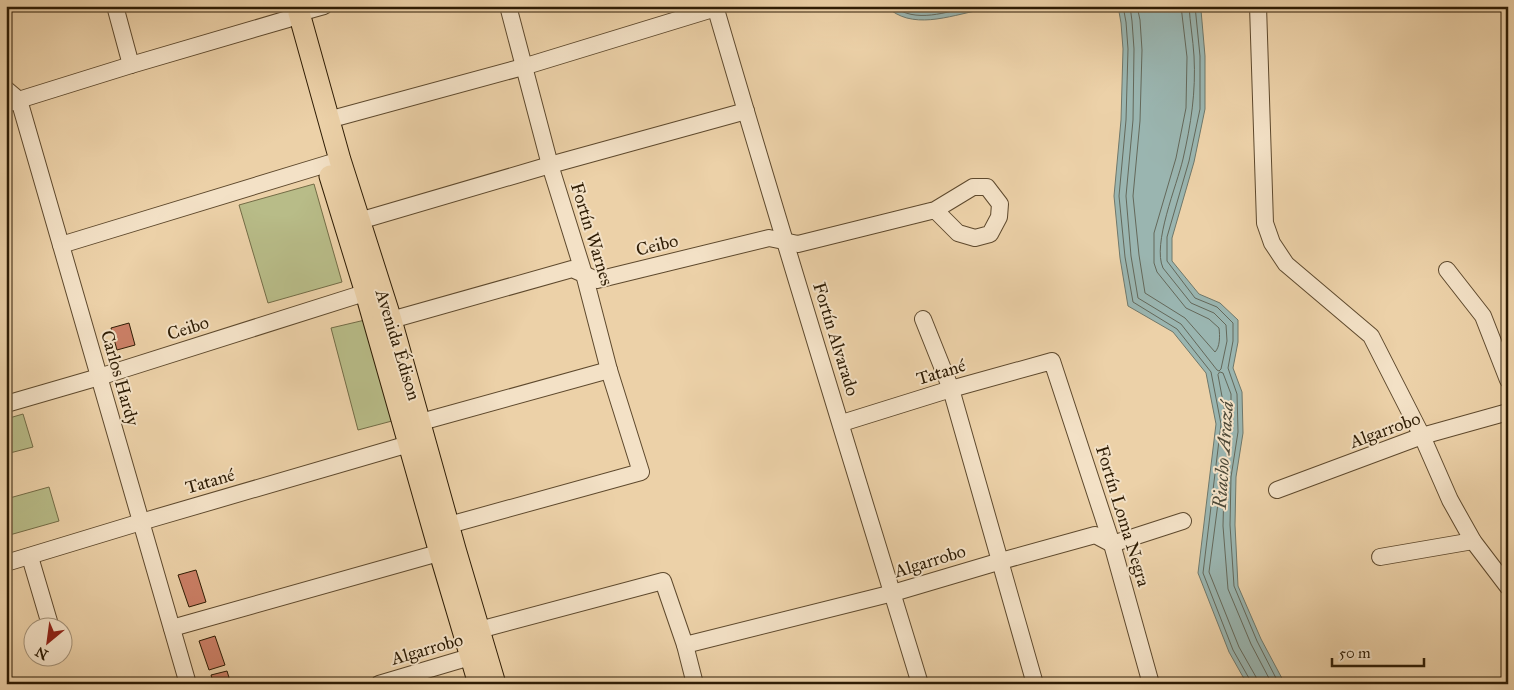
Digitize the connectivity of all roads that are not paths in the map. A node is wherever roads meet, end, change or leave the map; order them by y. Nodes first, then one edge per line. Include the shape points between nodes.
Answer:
1 (115, 6) edge
2 (324, 6) edge
3 (508, 6) edge
4 (1258, 6) edge
5 (716, 7) edge
6 (295, 13) edge
7 (132, 65) junction
8 (523, 67) junction
9 (6, 89) edge
10 (12, 102) edge
11 (746, 111) junction
12 (328, 120) junction
13 (333, 163) junction
14 (550, 165) junction
15 (935, 210) dead end
16 (359, 221) junction
17 (785, 242) junction
18 (61, 245) junction
19 (1447, 270) dead end
20 (584, 274) junction
21 (373, 290) junction
22 (923, 319) dead end
23 (391, 320) junction
24 (1052, 361) joint
25 (609, 370) junction
26 (99, 377) junction
27 (1508, 380) edge
28 (951, 389) junction
29 (6, 404) edge
30 (1508, 412) edge
31 (842, 424) junction
32 (418, 435) junction
33 (1422, 436) junction
34 (1278, 490) dead end
35 (1183, 521) dead end
36 (141, 522) junction
37 (449, 525) junction
38 (1473, 541) junction
39 (1112, 544) junction
40 (447, 551) junction
41 (30, 557) junction
42 (1380, 557) dead end
43 (1001, 561) junction
44 (6, 563) edge
45 (1508, 587) edge
46 (893, 593) junction
47 (47, 618) edge
48 (172, 628) junction
49 (479, 630) junction
50 (685, 645) junction
51 (478, 655) junction
52 (188, 684) edge
53 (379, 684) edge
54 (479, 684) edge
55 (495, 684) edge
56 (695, 684) edge
57 (920, 684) edge
58 (1035, 684) edge
59 (1151, 684) edge

1 - 7 street
2 - 6 street
3 - 8 street, Fortín Warnes
4 - 33 street via 1264,223 1286,264 1371,336
5 - 8 street
5 - 11 street, Fortín Alvarado
6 - 7 street
6 - 12 main road, Avenida Édison
6 - 13 main road, Avenida Édison
7 - 10 street
8 - 12 street
8 - 14 street, Fortín Warnes
9 - 10 street
10 - 18 street, Carlos Hardy
11 - 14 street
11 - 17 street, Fortín Alvarado
12 - 13 main road, Avenida Édison
13 - 16 main road, Avenida Édison
13 - 18 street
13 - 21 main road, Avenida Édison
14 - 16 street
14 - 20 street, Fortín Warnes
15 - 17 street, Ceibo via 798,244
16 - 21 main road, Avenida Édison
17 - 20 street, Ceibo via 770,238 597,280
17 - 31 street, Fortín Alvarado
18 - 26 street, Carlos Hardy
19 - 27 street via 1483,316
20 - 23 street, Ceibo via 572,269
20 - 25 street, Fortín Warnes
21 - 23 main road, Avenida Édison
21 - 26 street, Ceibo
21 - 32 main road, Avenida Édison
22 - 28 street
23 - 32 main road, Avenida Édison
24 - 28 street, Tatané
24 - 39 street, Fortín Loma Negra
25 - 32 street, Tatané
25 - 37 street, Fortín Warnes via 641,472
26 - 29 street, Ceibo
26 - 36 street, Carlos Hardy
28 - 31 street, Tatané
28 - 43 street
30 - 33 street, Algarrobo
31 - 46 street, Fortín Alvarado
32 - 36 street, Tatané
32 - 37 main road, Avenida Édison
32 - 40 main road, Avenida Édison
33 - 34 street, Algarrobo
33 - 38 street via 1450,500
35 - 39 street
36 - 41 street, Tatané
36 - 48 street, Carlos Hardy
37 - 40 main road, Avenida Édison
38 - 42 street
38 - 45 street
39 - 43 street, Algarrobo via 1095,535
39 - 59 street, Fortín Loma Negra
40 - 48 street
40 - 49 main road, Avenida Édison
40 - 51 main road, Avenida Édison
41 - 44 street, Tatané
41 - 47 street
43 - 46 street, Algarrobo
43 - 58 street
46 - 50 street, Algarrobo
46 - 57 street, Fortín Alvarado
48 - 52 street, Carlos Hardy
49 - 50 street via 663,581
49 - 51 main road, Avenida Édison
50 - 56 street
51 - 53 street, Algarrobo
51 - 54 main road, Avenida Édison
51 - 55 main road, Avenida Édison

